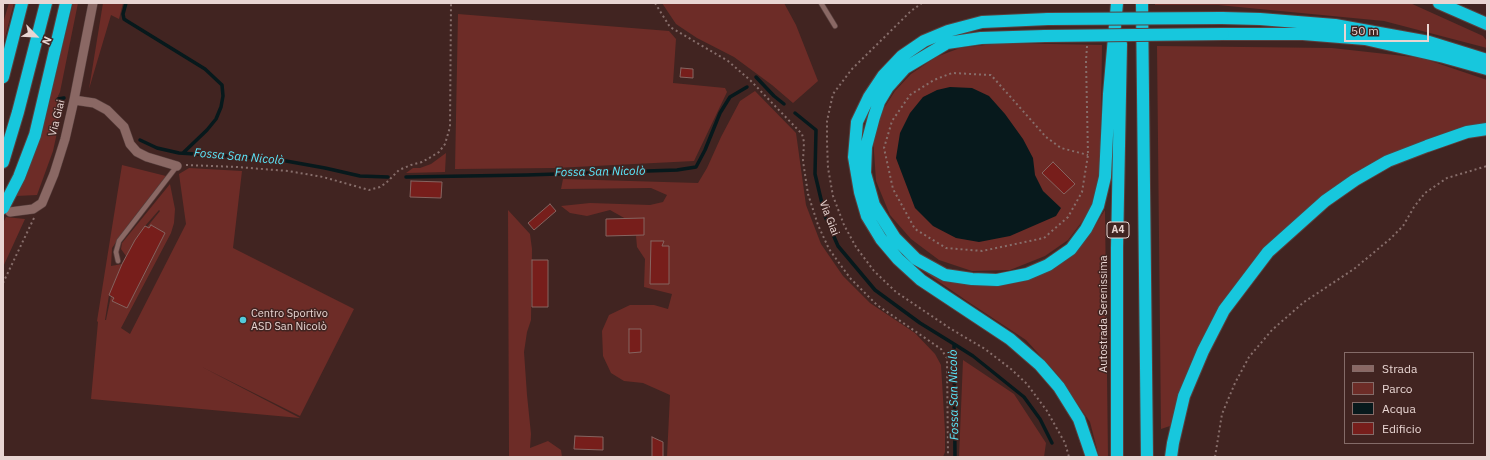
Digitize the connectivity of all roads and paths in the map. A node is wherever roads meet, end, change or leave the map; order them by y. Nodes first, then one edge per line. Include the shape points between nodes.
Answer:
1 (22, 3) edge
2 (46, 3) edge
3 (66, 3) edge
4 (93, 3) edge
5 (451, 3) edge
6 (655, 3) edge
7 (821, 3) edge
8 (922, 3) edge
9 (1117, 3) edge
10 (1122, 3) edge
11 (1142, 3) edge
12 (1439, 3) edge
13 (1487, 24) edge
14 (835, 26) dead end
15 (1087, 40) dead end
16 (1487, 60) edge
17 (1487, 69) edge
18 (3, 78) edge
19 (74, 100) junction
20 (1487, 129) edge
21 (1088, 155) junction
22 (3, 162) edge
23 (177, 166) junction
24 (1487, 166) edge
25 (42, 203) junction
26 (6, 210) edge
27 (118, 261) dead end
28 (3, 283) edge
29 (948, 457) edge
30 (1069, 457) edge
31 (1092, 457) edge
32 (1117, 457) edge
33 (1147, 457) edge
34 (1171, 457) edge
35 (1215, 457) edge

1 - 18 highway
2 - 22 highway
3 - 26 highway via 35,135
4 - 19 street, Via Giai
5 - 23 path via 450,127 445,144 431,157 399,170 392,179 380,187 369,190 323,177 288,171
6 - 29 path, Via Giai via 670,27 728,61 802,134 808,194 829,248 850,278 877,305 941,349 947,358
7 - 14 lane
8 - 30 path via 911,10 852,69 833,94 827,122 827,143 833,196 856,247 874,271 896,292 985,349 1027,384 1047,411 1065,443
9 - 17 highway, bridge via 1109,94 1105,178 1098,206 1086,229 1070,249 1048,264 1026,274 998,280 945,275 916,259 895,238 874,205 865,173 866,147 879,102 888,87 905,68 947,43 982,38 1045,36 1223,34 1303,34 1365,39
10 - 32 highway, Autostrada Serenissima / A4 via 1117,248
11 - 33 highway, A4
12 - 13 highway
15 - 21 path
16 - 31 highway, bridge via 1429,42 1335,25 1260,18 1048,19 982,22 948,31 924,41 902,56 883,76 869,97 858,122 854,157 867,216 898,260 921,280 1010,339 1040,365 1059,387 1079,419
19 - 23 street via 107,110 124,127 130,144 137,152
19 - 25 street, Via Giai via 54,174
20 - 34 highway via 1467,132 1426,146 1355,180 1325,201 1268,252 1224,310 1203,351 1184,396
21 - 21 path via 1082,192 1068,218 1044,238 982,251 946,248 915,229 893,189 884,148 892,121 910,95 934,80 952,73 991,75 1046,137 1061,148
23 - 27 lane via 119,241 116,252
24 - 35 path via 1447,178 1425,193 1403,226 1390,239 1354,269 1304,302 1272,330 1249,358 1235,383 1222,414
25 - 26 street via 33,209
25 - 28 path

